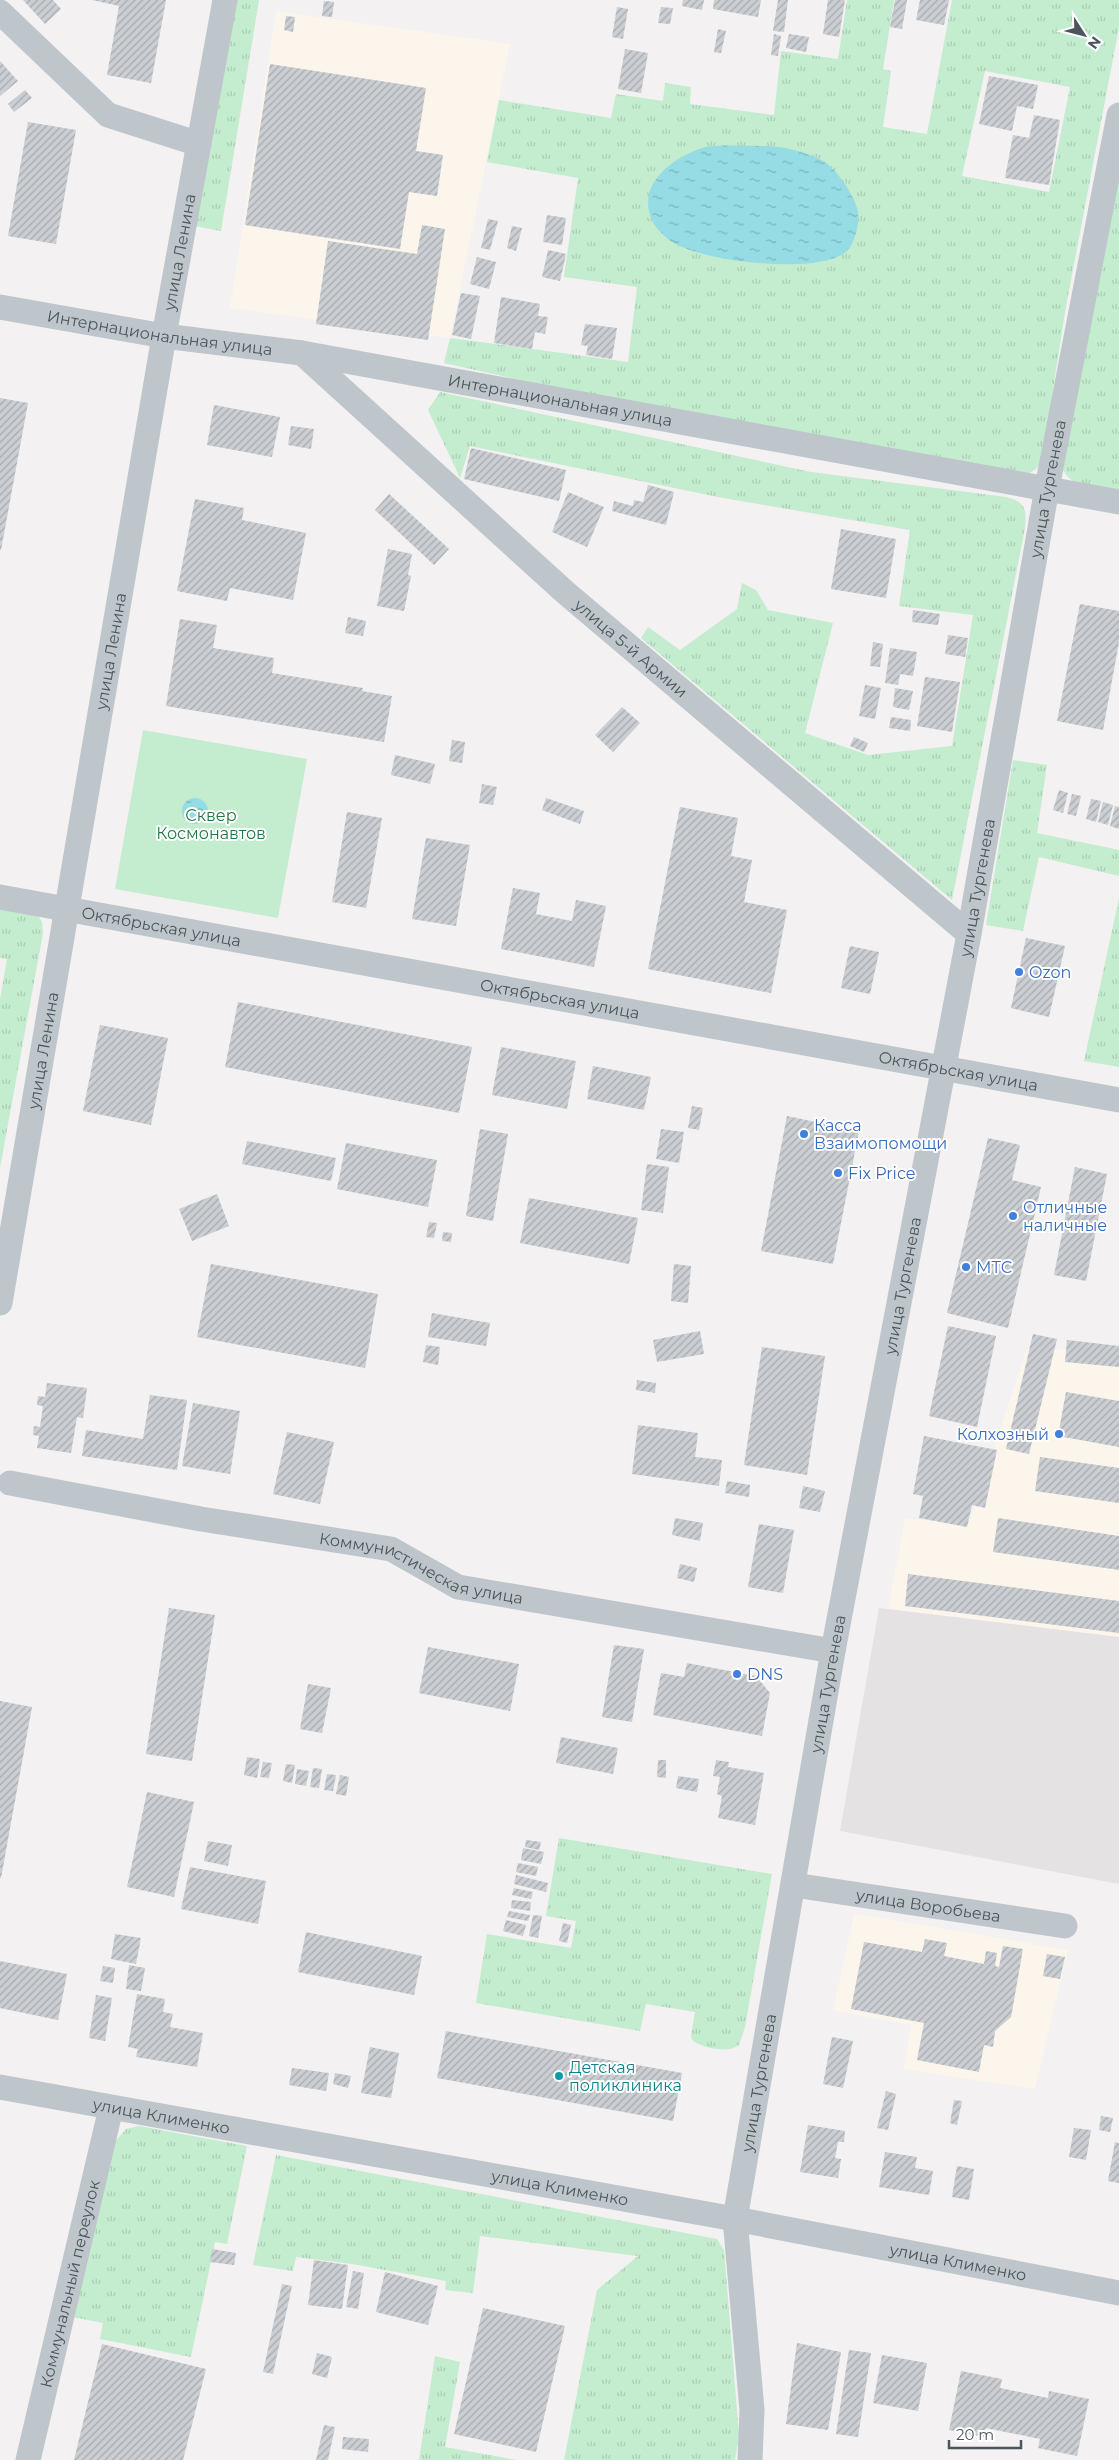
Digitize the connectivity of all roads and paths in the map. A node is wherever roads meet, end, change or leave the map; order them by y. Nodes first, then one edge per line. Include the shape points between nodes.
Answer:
1 (225, 0) edge
2 (0, 12) edge
3 (1119, 114) edge
4 (199, 144) junction
5 (0, 307) edge
6 (164, 336) junction
7 (302, 353) junction
8 (1047, 488) junction
9 (1119, 502) edge
10 (0, 897) edge
11 (66, 910) junction
12 (970, 934) junction
13 (943, 1069) junction
14 (1119, 1100) edge
15 (0, 1303) edge
16 (10, 1483) dead end
17 (833, 1652) junction
18 (794, 1884) junction
19 (1065, 1926) dead end
20 (0, 2087) edge
21 (111, 2108) junction
22 (735, 2219) junction
23 (1119, 2293) edge
24 (28, 2460) edge
25 (750, 2460) edge

1 - 4 street, улица Ленина
2 - 4 street via 108,115
3 - 8 street, улица Тургенева
4 - 6 street, улица Ленина
5 - 6 street, Интернациональная улица
6 - 7 street, Интернациональная улица
6 - 11 street, улица Ленина
7 - 8 street, Интернациональная улица
7 - 12 street, улица 5-й Армии via 566,593
8 - 9 street, Интернациональная улица
8 - 12 street, улица Тургенева
10 - 11 street, Октябрьская улица
11 - 13 street, Октябрьская улица
11 - 15 street, улица Ленина
12 - 13 street, улица Тургенева
13 - 14 street, Октябрьская улица
13 - 17 street, улица Тургенева
16 - 17 street, Коммунистическая улица via 201,1519 391,1549 458,1587
17 - 18 street, улица Тургенева
18 - 19 street, улица Воробьева
18 - 22 street, улица Тургенева
20 - 21 street, улица Клименко
21 - 22 street, улица Клименко
21 - 24 street, Коммунальный переулок
22 - 23 street, улица Клименко
22 - 25 street, улица Тургенева via 752,2410

